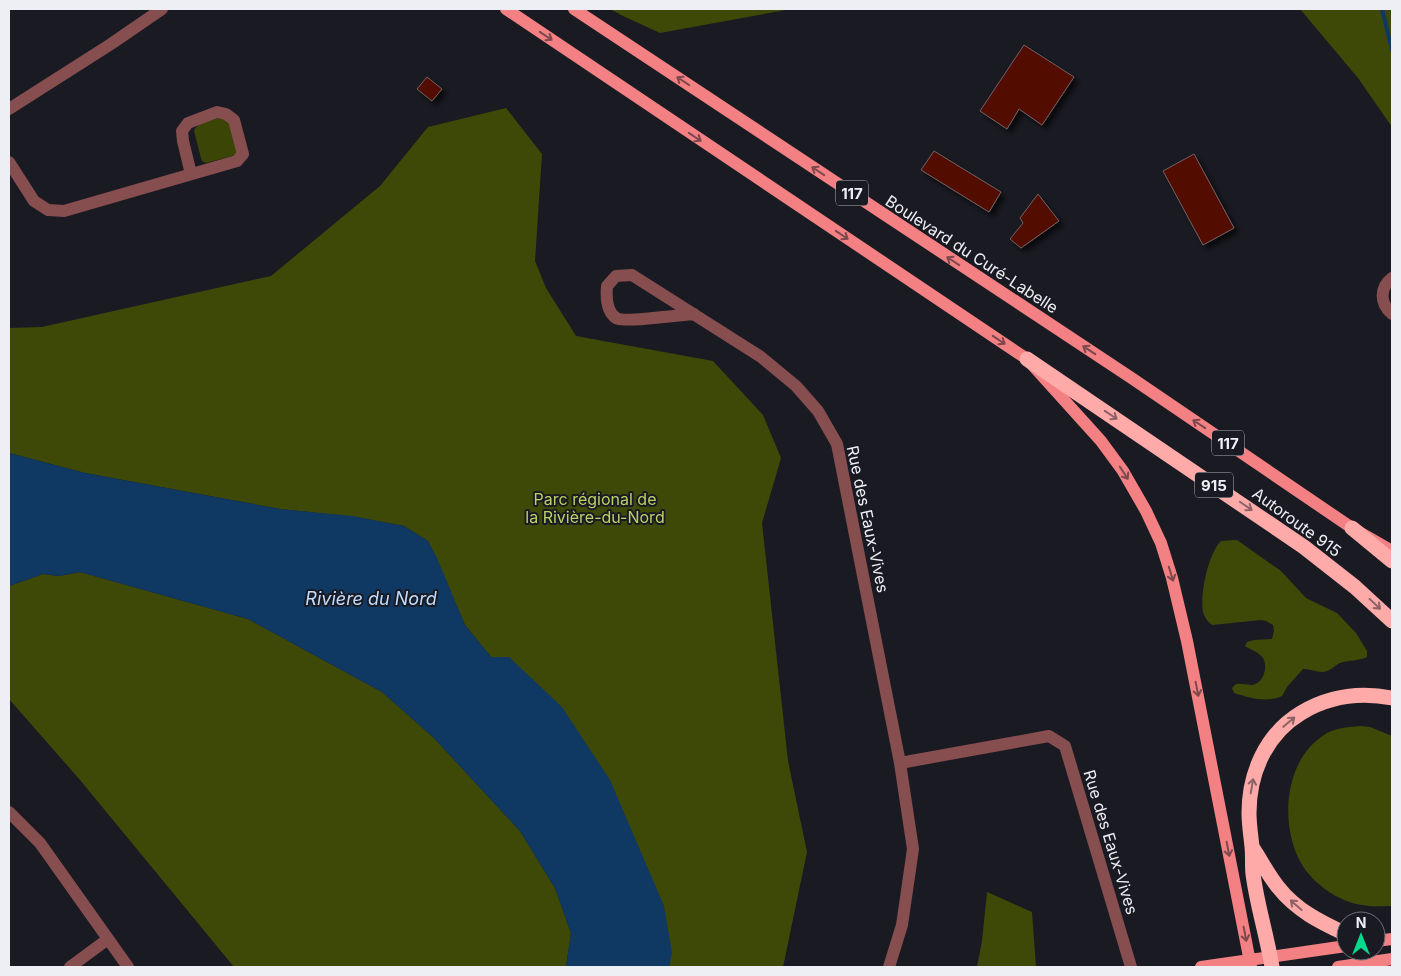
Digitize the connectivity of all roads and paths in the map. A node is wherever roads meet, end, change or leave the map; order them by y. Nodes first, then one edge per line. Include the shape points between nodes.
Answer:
1 (162, 9) edge
2 (506, 9) edge
3 (574, 9) edge
4 (9, 109) edge
5 (9, 162) edge
6 (191, 174) junction
7 (1392, 278) edge
8 (694, 314) junction
9 (1392, 314) edge
10 (1027, 359) junction
11 (1352, 528) junction
12 (1392, 550) edge
13 (1392, 560) edge
14 (1392, 621) edge
15 (1392, 698) edge
16 (900, 763) junction
17 (9, 812) edge
18 (1252, 847) junction
19 (1336, 930) edge
20 (108, 939) junction
21 (1336, 948) edge
22 (1392, 958) edge
23 (1271, 962) edge
24 (1250, 964) edge
25 (70, 967) edge
26 (128, 967) edge
27 (889, 967) edge
28 (1131, 967) edge
29 (1201, 967) edge
30 (1338, 967) edge

1 - 4 street
2 -> 10 main road, 117
11 -> 3 main road, Boulevard du Curé-Labelle / 117
5 - 6 street via 34,201 48,210 64,211
6 - 6 street via 237,161 243,154 234,120 226,114 217,112 188,123 182,131
7 - 9 street via 1382,291 1382,298
8 - 8 street, Rue des Eaux-Vives via 632,275 616,276 607,286 605,300 617,319
8 - 16 street, Rue des Eaux-Vives via 761,357 796,386 818,411 837,444
10 -> 14 highway, Autoroute 915 / 915 via 1292,539 1356,587
10 -> 24 main road via 1089,426 1117,462 1138,495 1160,544 1184,623
11 - 12 main road, Boulevard du Curé-Labelle
11 - 13 highway, Autoroute 915
18 -> 15 highway via 1249,812 1254,777 1262,754 1281,728 1306,710 1329,700 1355,695
16 - 27 street, Rue des Eaux-Vives via 913,849 902,925
16 - 28 street, Rue des Eaux-Vives via 1049,736 1065,746
17 - 20 street via 40,843
19 -> 18 highway via 1292,903
18 - 23 highway via 1253,874
20 - 25 street
20 - 26 street
21 - 23 main road
22 - 30 main road
23 - 24 main road
24 - 29 main road

